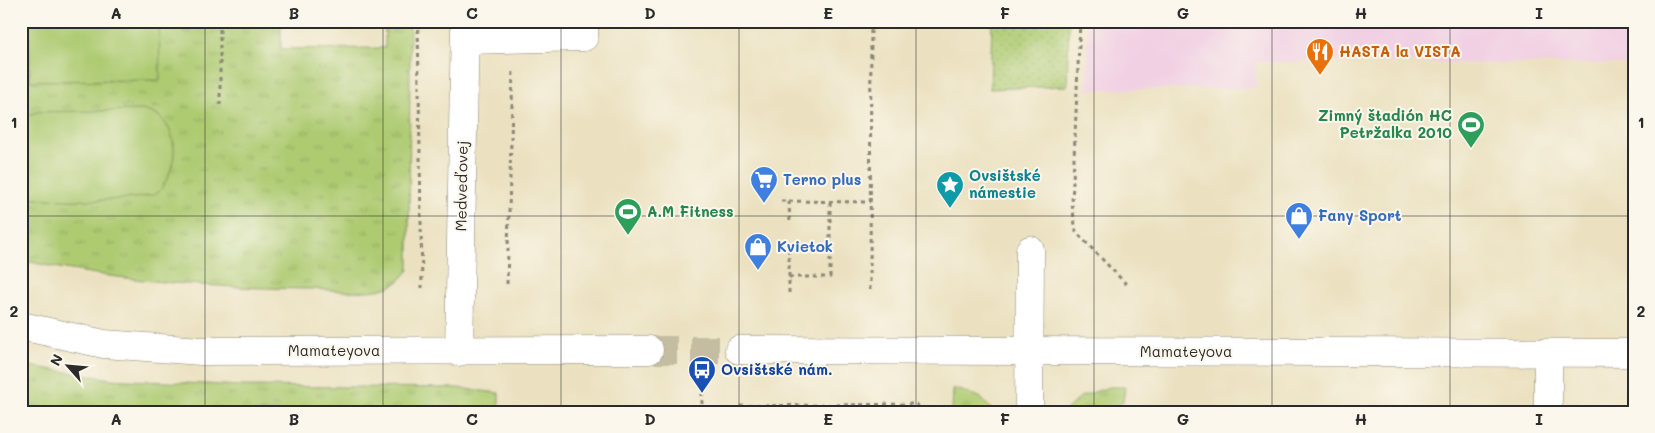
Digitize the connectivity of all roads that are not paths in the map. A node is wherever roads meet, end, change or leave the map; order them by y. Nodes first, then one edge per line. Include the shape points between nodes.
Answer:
1 (584, 21) edge
2 (466, 30) edge
3 (1030, 250) dead end
4 (21, 326) edge
5 (649, 350) tunnel mouth
6 (739, 350) tunnel mouth
7 (459, 352) junction
8 (1029, 352) junction
9 (1548, 353) junction
10 (1634, 353) edge
11 (1029, 412) edge
12 (1548, 412) edge

1 - 2 street via 584,37 514,40
2 - 7 street, Medveďovej
3 - 8 street
4 - 7 street, Mamateyova via 72,339 139,348
5 - 7 street, Mamateyova
6 - 8 street, Mamateyova
8 - 9 street, Mamateyova
8 - 11 street
9 - 10 street, Mamateyova
9 - 12 street

